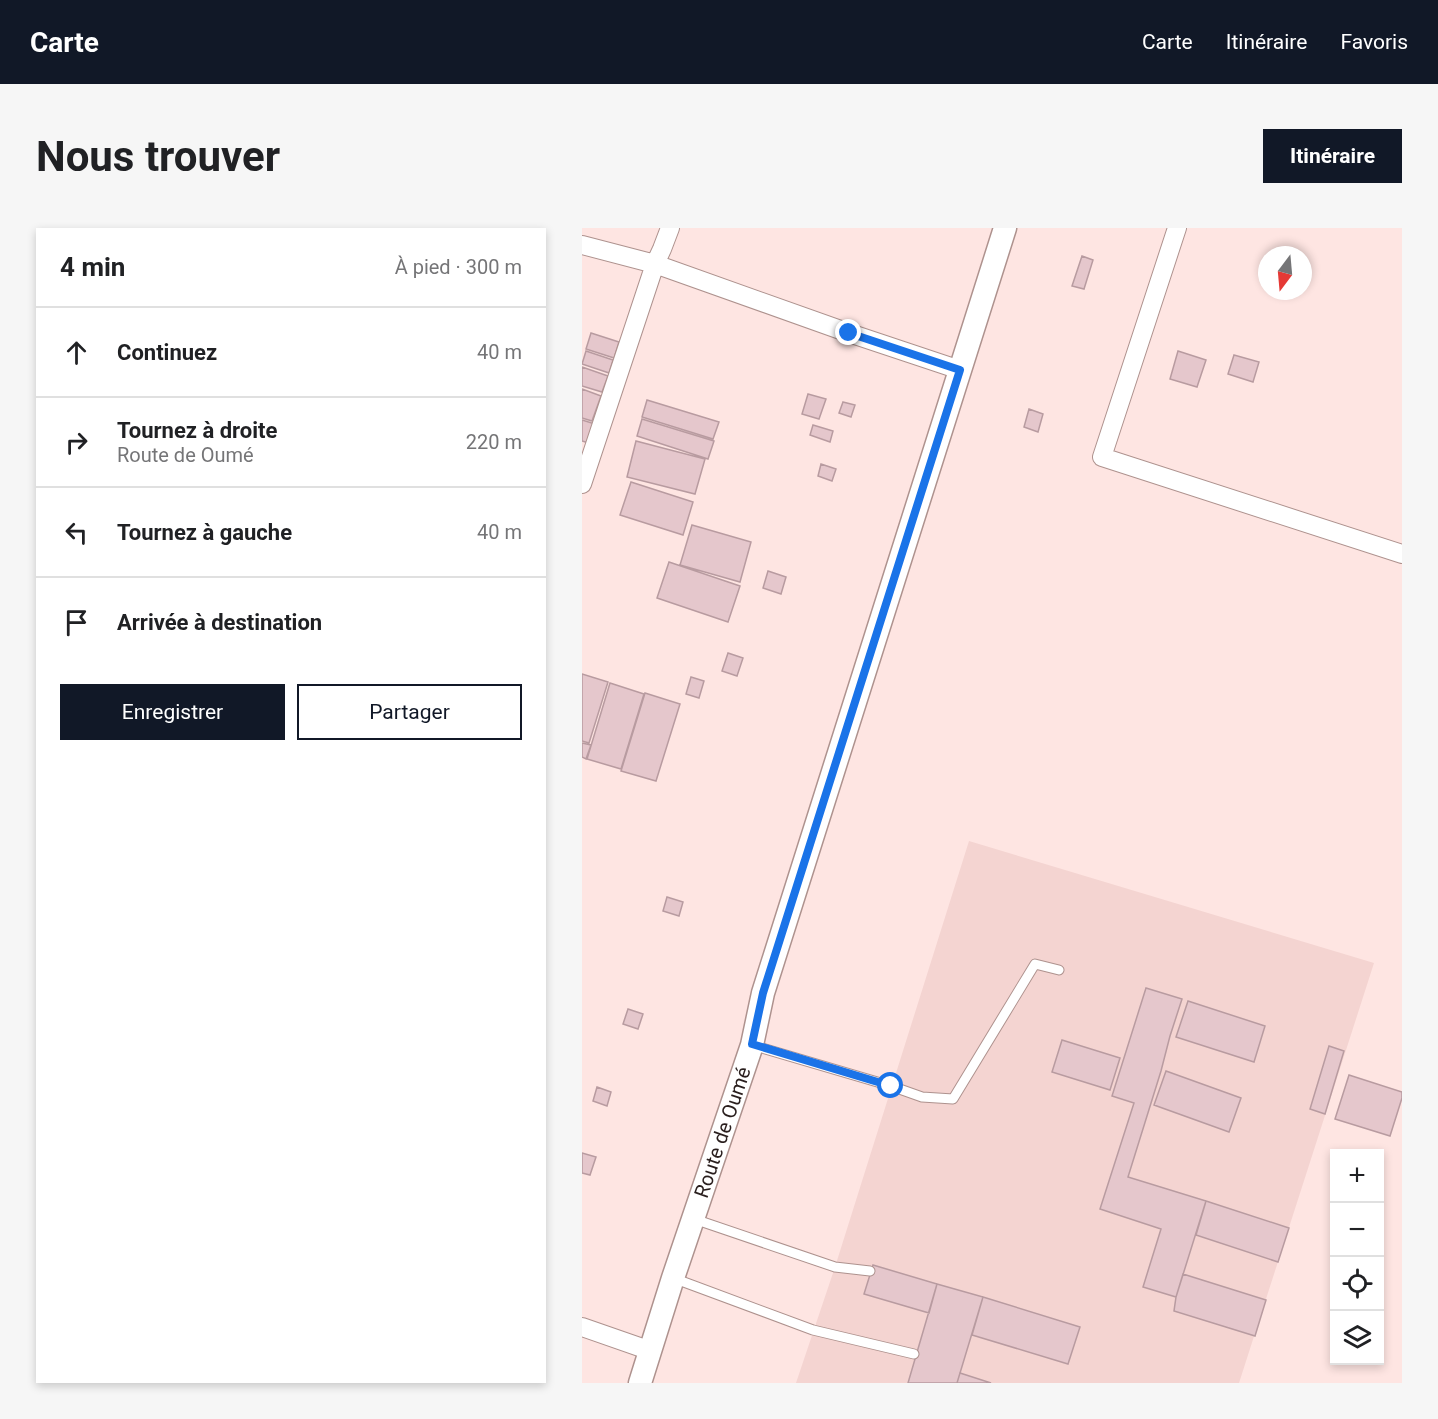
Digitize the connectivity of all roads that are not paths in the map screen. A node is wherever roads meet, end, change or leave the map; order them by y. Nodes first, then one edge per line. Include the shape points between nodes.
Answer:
1 (670, 228) edge
2 (1005, 228) edge
3 (1178, 228) edge
4 (582, 245) edge
5 (654, 264) junction
6 (960, 370) junction
7 (582, 484) edge
8 (1402, 554) edge
9 (1059, 970) dead end
10 (752, 1044) junction
11 (694, 1219) junction
12 (870, 1271) dead end
13 (673, 1278) junction
14 (582, 1327) edge
15 (651, 1351) junction
16 (914, 1354) dead end
17 (640, 1383) edge

1 - 5 street
2 - 6 street, Route de Oumé
3 - 8 street via 1102,457
4 - 5 street
5 - 6 street
5 - 7 street
6 - 10 street, Route de Oumé via 763,993
9 - 10 lane via 1035,964 953,1099 922,1097
10 - 11 street, Route de Oumé
11 - 12 lane via 835,1267
11 - 13 street, Route de Oumé
13 - 15 street, Route de Oumé
13 - 16 lane via 813,1330
14 - 15 street
15 - 17 street, Route de Oumé

